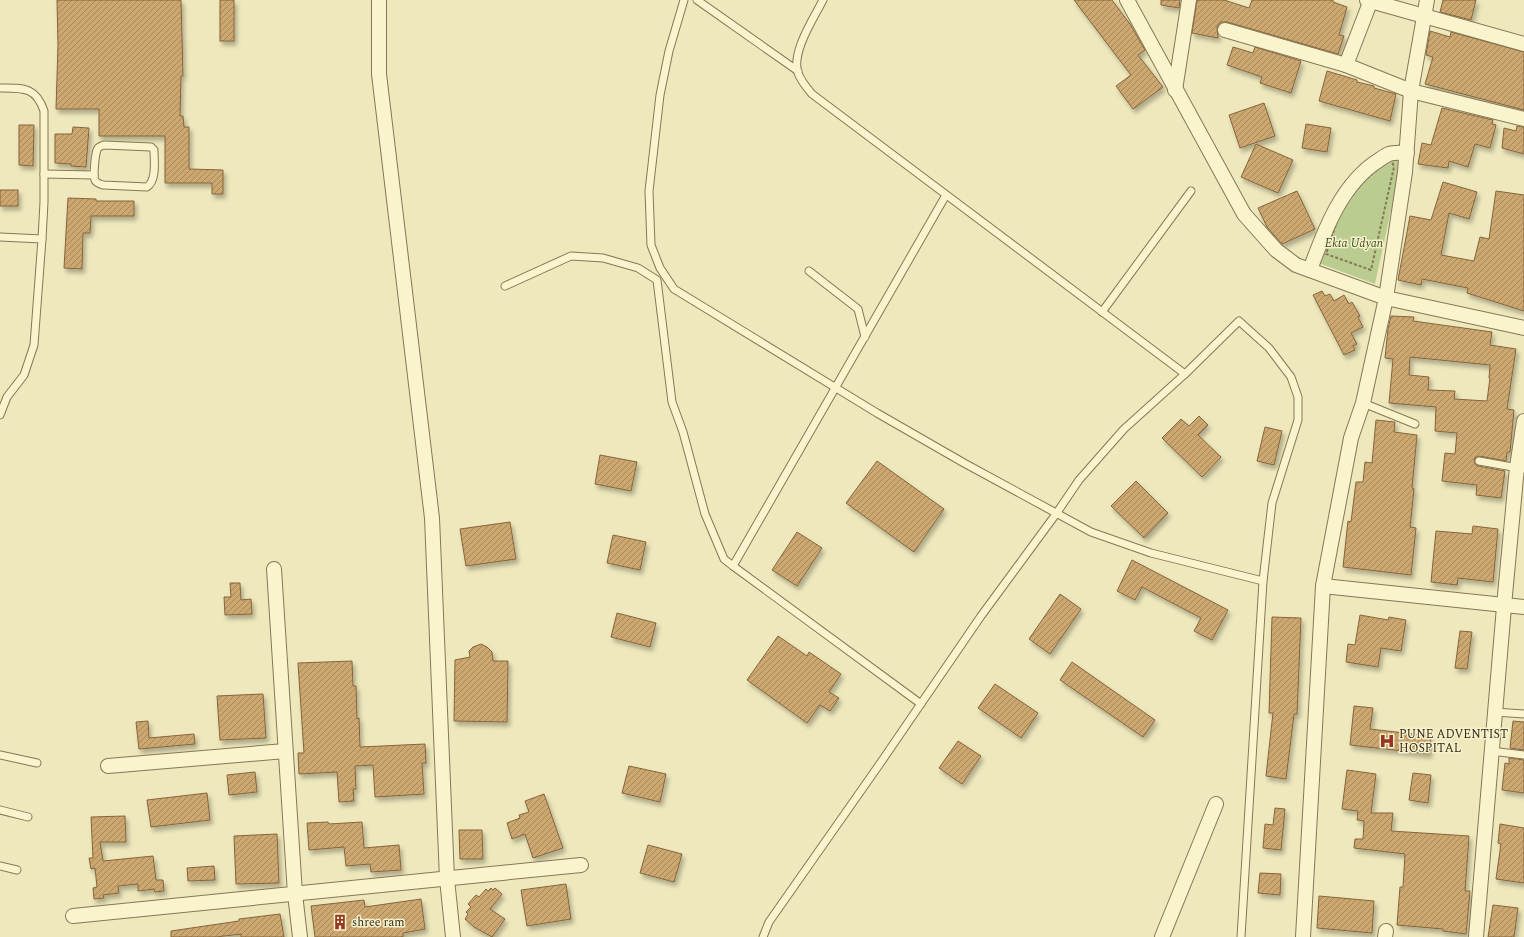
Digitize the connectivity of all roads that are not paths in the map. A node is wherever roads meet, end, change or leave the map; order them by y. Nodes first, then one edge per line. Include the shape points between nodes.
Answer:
1 (379, 0) edge
2 (684, 0) edge
3 (698, 0) edge
4 (823, 0) edge
5 (1127, 0) edge
6 (1190, 0) edge
7 (1370, 0) edge
8 (1427, 0) edge
9 (1425, 16) junction
10 (1225, 30) dead end
11 (1524, 44) edge
12 (1346, 65) junction
13 (798, 71) junction
14 (0, 88) edge
15 (1175, 90) junction
16 (1411, 91) junction
17 (1524, 119) edge
18 (1407, 153) junction
19 (44, 174) junction
20 (94, 175) junction
21 (1191, 191) dead end
22 (946, 196) junction
23 (0, 237) edge
24 (42, 239) junction
25 (1310, 270) junction
26 (809, 271) dead end
27 (505, 286) dead end
28 (1386, 298) junction
29 (1102, 312) junction
30 (1524, 328) edge
31 (865, 337) junction
32 (1185, 374) junction
33 (837, 388) junction
34 (1362, 403) junction
35 (0, 414) edge
36 (1524, 421) edge
37 (1415, 424) dead end
38 (1480, 461) dead end
39 (1520, 468) edge
40 (1056, 514) junction
41 (733, 566) junction
42 (274, 569) dead end
43 (1263, 581) junction
44 (1323, 586) junction
45 (1504, 606) junction
46 (1524, 607) edge
47 (921, 704) junction
48 (1495, 712) junction
49 (1524, 714) edge
50 (286, 751) junction
51 (1491, 751) junction
52 (0, 755) edge
53 (1524, 755) edge
54 (37, 763) dead end
55 (108, 766) dead end
56 (1216, 804) dead end
57 (0, 810) edge
58 (28, 817) dead end
59 (581, 865) dead end
60 (0, 866) edge
61 (17, 870) dead end
62 (446, 879) junction
63 (295, 894) junction
64 (73, 916) dead end
65 (300, 937) edge
66 (453, 937) edge
67 (763, 937) edge
68 (1162, 937) edge
69 (1240, 937) edge
70 (1303, 937) edge
71 (1476, 937) edge

1 - 62 street via 379,74 432,518
2 - 33 lane via 669,51 660,95 649,191 651,245 660,268 674,289
3 - 13 lane
4 - 13 lane via 801,44 797,61
5 - 15 street
6 - 15 street
7 - 9 street
7 - 12 street
8 - 9 street
9 - 11 street
9 - 16 street
10 - 12 street
12 - 16 street
13 - 22 lane via 812,94
14 - 19 lane via 27,90 36,94 41,102 44,112
15 - 25 street via 1244,214 1276,250 1296,265
16 - 17 street
16 - 18 street
18 - 25 street via 1390,153 1368,167 1345,193
18 - 28 street
19 - 20 lane
19 - 24 lane
20 - 20 lane via 99,146 151,147 154,150 153,179 147,187 103,185 97,183
21 - 29 lane
22 - 29 lane
22 - 31 lane
23 - 24 lane
24 - 35 lane via 34,345 24,375 7,397
25 - 28 street
26 - 31 lane via 858,309
27 - 41 lane via 571,256 603,258 638,268 657,280 672,402 683,432 705,514 724,559
28 - 30 street
28 - 34 street
29 - 32 lane
31 - 33 lane
32 - 40 lane via 1124,429 1079,480
32 - 43 lane via 1239,321 1270,348 1291,377 1298,398 1298,420 1272,503
33 - 40 lane
33 - 41 lane
34 - 37 lane
34 - 44 street via 1351,438
36 - 39 street
38 - 39 lane
39 - 45 street
40 - 43 lane via 1091,532 1151,553
40 - 47 lane via 981,616
41 - 47 lane
42 - 50 street
43 - 69 lane
44 - 45 street
44 - 70 street
45 - 46 street
45 - 48 street
47 - 67 lane via 769,922
48 - 49 lane
48 - 51 street
50 - 55 street
50 - 63 street
51 - 53 lane
51 - 71 street
52 - 54 lane
56 - 68 street
57 - 58 lane
59 - 62 street
60 - 61 lane
62 - 63 street
62 - 66 street
63 - 64 street
63 - 65 street

